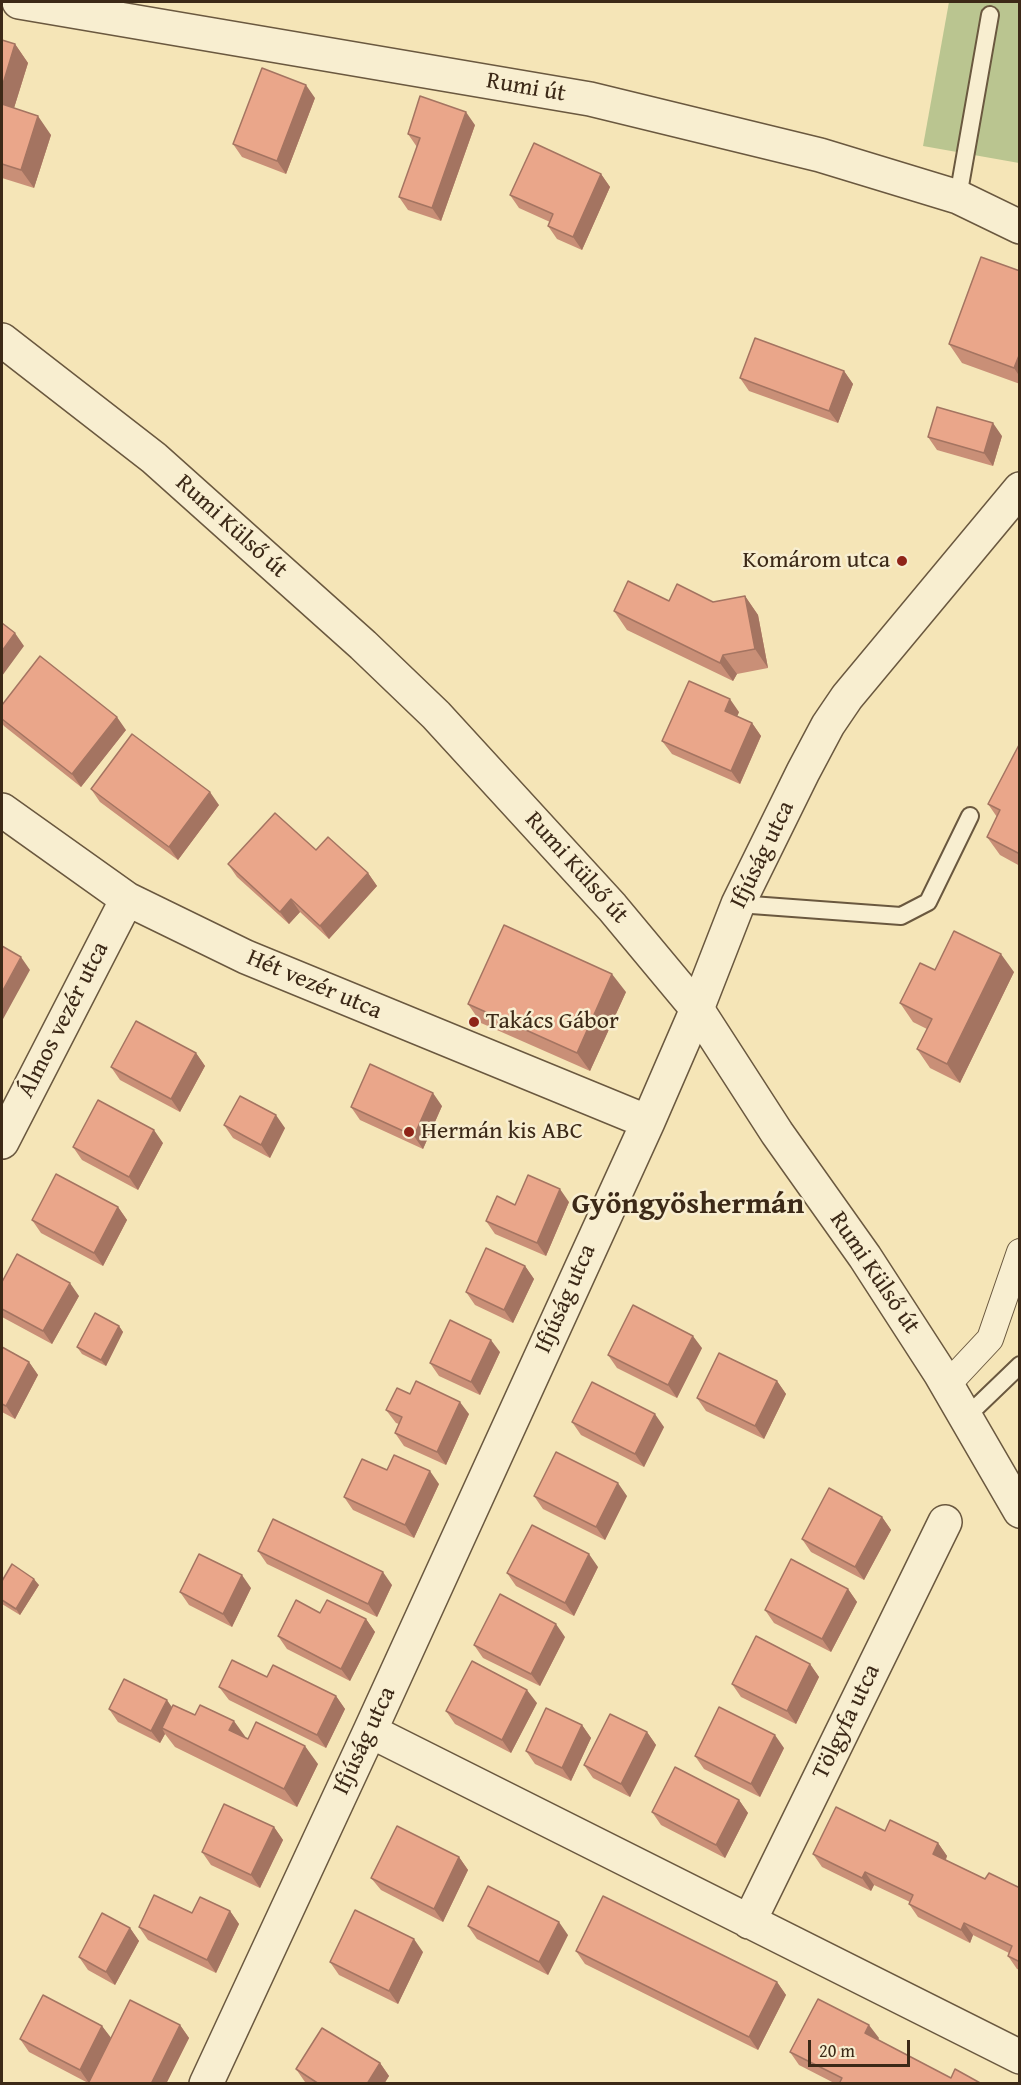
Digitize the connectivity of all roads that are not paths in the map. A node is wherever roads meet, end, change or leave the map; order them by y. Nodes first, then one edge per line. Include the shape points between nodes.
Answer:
1 (19, 2) edge
2 (990, 15) dead end
3 (958, 197) junction
4 (1020, 227) edge
5 (2, 340) edge
6 (1020, 489) edge
7 (2, 810) edge
8 (970, 816) dead end
9 (127, 899) junction
10 (738, 904) junction
11 (697, 1009) junction
12 (648, 1122) junction
13 (2, 1142) edge
14 (1020, 1252) edge
15 (1020, 1365) edge
16 (947, 1385) junction
17 (966, 1417) junction
18 (1020, 1511) edge
19 (945, 1522) dead end
20 (370, 1731) junction
21 (749, 1922) junction
22 (1020, 2057) edge
23 (206, 2084) edge

1 - 3 street, Rumi út via 590,99 820,155
2 - 3 lane
3 - 4 street, Rumi út
5 - 11 street, Rumi Külső út via 154,458 380,660 534,820
6 - 10 street, Ifjúság utca via 828,725
7 - 9 street, Hét vezér utca
8 - 10 lane via 928,902 901,916
9 - 12 street, Hét vezér utca via 246,957
9 - 13 street, Álmos vezér utca
10 - 11 street, Ifjúság utca
11 - 12 street, Ifjúság utca
11 - 16 street, Rumi Külső út via 777,1133 866,1257
12 - 20 street, Ifjúság utca
14 - 16 street via 990,1339
15 - 17 lane
16 - 17 street, Rumi Külső út
17 - 18 street, Rumi Külső út
19 - 21 street, Tölgyfa utca
20 - 21 street
20 - 23 street, Ifjúság utca
21 - 22 street

